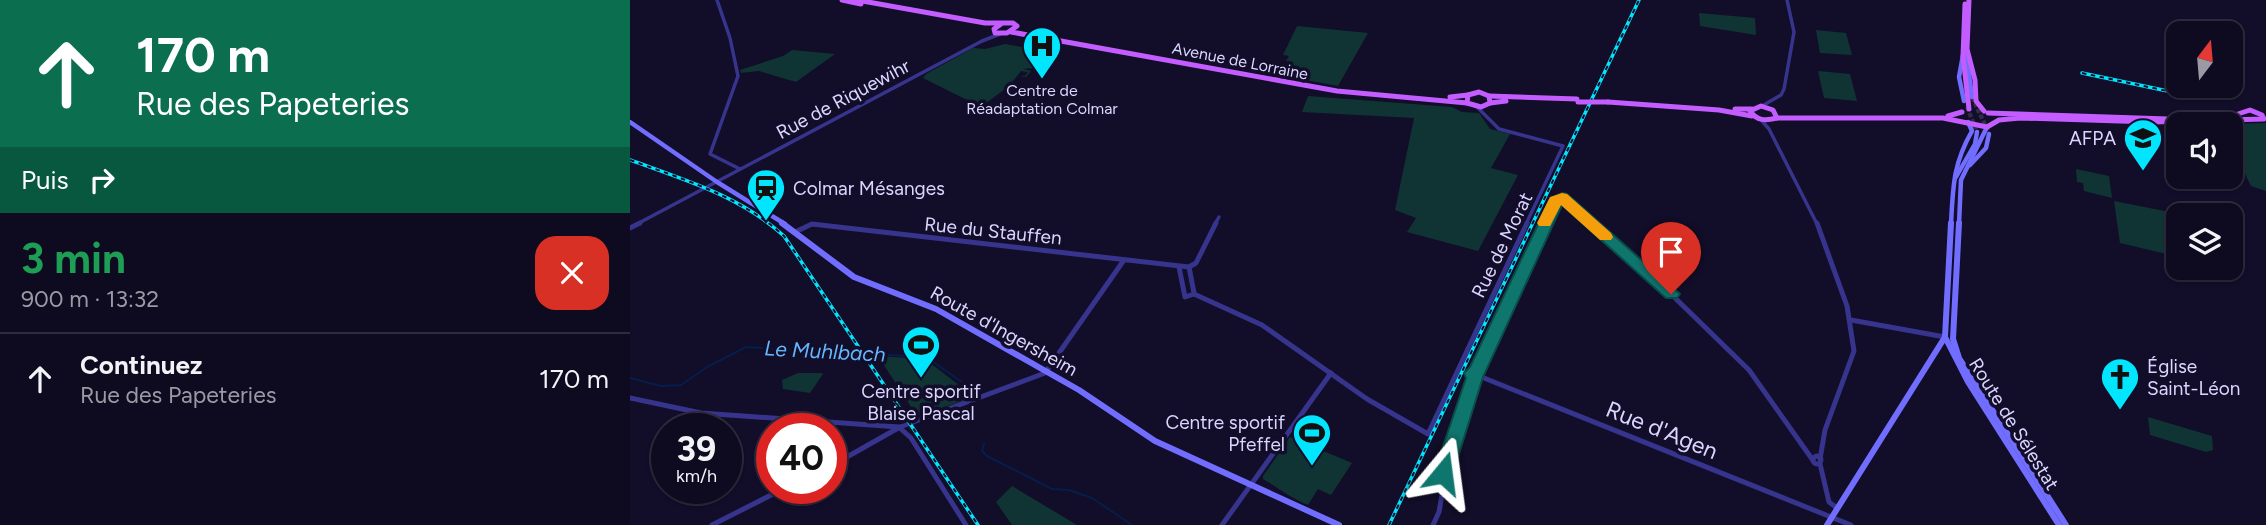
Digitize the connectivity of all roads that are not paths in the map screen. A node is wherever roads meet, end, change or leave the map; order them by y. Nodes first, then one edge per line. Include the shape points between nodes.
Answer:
1 (717, 0) edge
2 (842, 0) edge
3 (857, 0) edge
4 (1787, 0) edge
5 (1967, 0) edge
6 (1001, 24) junction
7 (1017, 26) junction
8 (996, 32) junction
9 (1011, 32) junction
10 (1965, 52) junction
11 (1468, 96) junction
12 (1489, 96) junction
13 (1972, 97) tunnel mouth
14 (1578, 101) junction
15 (1964, 101) tunnel mouth
16 (1772, 102) junction
17 (1467, 103) junction
18 (1489, 104) junction
19 (1761, 106) junction
20 (1477, 107) junction
21 (1969, 109) junction
22 (1752, 112) junction
23 (1962, 112) junction
24 (1986, 112) junction
25 (2243, 113) joint
26 (1774, 115) junction
27 (1486, 116) junction
28 (2266, 117) edge
29 (2166, 118) edge
30 (2251, 119) junction
31 (1762, 121) junction
32 (1995, 121) junction
33 (630, 122) edge
34 (1968, 122) junction
35 (1988, 130) junction
36 (1978, 132) dead end
37 (1774, 139) junction
38 (1967, 167) joint
39 (741, 169) junction
40 (1955, 180) junction
41 (717, 182) junction
42 (1219, 217) dead end
43 (630, 228) edge
44 (1954, 231) junction
45 (795, 232) junction
46 (1124, 260) junction
47 (1179, 267) junction
48 (1189, 267) junction
49 (1194, 293) junction
50 (1851, 320) junction
51 (1949, 338) junction
52 (1939, 349) junction
53 (1951, 354) junction
54 (1045, 373) junction
55 (1331, 373) junction
56 (1477, 375) junction
57 (630, 398) edge
58 (900, 427) junction
59 (847, 457) edge
60 (1816, 460) junction
61 (1251, 484) junction
62 (756, 503) edge
63 (1837, 508) junction
64 (1832, 517) junction
65 (712, 525) edge
66 (967, 525) edge
67 (1222, 525) edge
68 (1339, 525) edge
69 (1433, 525) edge
70 (1827, 525) edge
71 (1851, 525) edge
72 (2059, 525) edge
73 (2066, 525) edge

1 - 39 street via 730,38 737,81 710,154
2 - 8 main road, Avenue de Lorraine
3 - 6 main road, Avenue de Lorraine
4 - 16 street via 1794,32 1783,92
5 - 10 main road
6 - 7 main road, Avenue de Lorraine
6 - 8 main road
7 - 9 main road
7 - 11 main road, Avenue de Lorraine via 1317,85
8 - 9 main road, Avenue de Lorraine
8 - 39 street, Rue de Riquewihr
9 - 17 main road, Avenue de Lorraine via 1326,89
10 - 13 main road
10 - 15 main road via 1959,77
10 - 21 main road
10 - 24 main road via 1975,80 1976,101
11 - 12 main road, Avenue de Lorraine via 1479,92
11 - 17 main road
12 - 14 main road
12 - 18 main road
14 - 18 main road
14 - 22 main road, bridge
16 - 19 street
16 - 26 street
17 - 20 main road, Avenue de Lorraine
18 - 20 main road
18 - 27 street
19 - 22 main road
19 - 26 main road
20 - 27 street, Rue de Morat
21 - 23 main road
21 - 24 main road
22 - 31 main road
23 - 26 main road via 1876,118
23 - 34 main road
24 - 29 main road
24 - 32 main road
25 - 28 main road
25 - 30 main road
26 - 31 main road
26 - 34 main road
26 - 37 street
27 - 55 street, Rue de Morat via 1499,129 1563,148 1428,434 1394,418
28 - 30 main road
30 - 32 main road via 2132,122 2035,117
31 - 37 street
32 - 35 main road
33 - 41 main road, Route d'Ingersheim
34 - 35 main road
34 - 40 main road via 1972,131 1956,160
35 - 38 main road via 1989,141 1982,155
36 - 40 main road
37 - 50 street via 1814,216
38 - 44 main road
39 - 41 street, Rue de Riquewihr
40 - 44 main road
41 - 43 street, Rue de Riquewihr
41 - 45 main road, Route d'Ingersheim
42 - 48 street
44 - 51 main road
45 - 46 street, Rue du Stauffen via 812,224
45 - 54 main road, Route d'Ingersheim via 854,277 936,309
46 - 47 street, Rue du Stauffen
46 - 54 street
47 - 48 street, Rue du Stauffen
47 - 49 street via 1185,297
48 - 49 street
49 - 55 street via 1256,322
50 - 51 street
50 - 60 street via 1854,351
51 - 52 main road
51 - 53 main road, Route de Sélestat
51 - 73 main road, Route de Sélestat
52 - 53 main road
52 - 63 main road
53 - 72 main road, Route de Sélestat
54 - 58 street
54 - 61 main road, Route d'Ingersheim via 1155,440
55 - 61 street
56 - 60 street via 1553,204 1562,197 1749,370
56 - 64 street, Rue d'Agen
56 - 69 street via 1449,453 1441,491 1443,504
57 - 58 street via 701,413
58 - 59 street
58 - 66 street
60 - 63 street via 1829,502
61 - 67 street
61 - 68 main road, Route d'Ingersheim
62 - 65 street
63 - 64 main road
64 - 70 main road
64 - 71 street, Rue d'Agen

